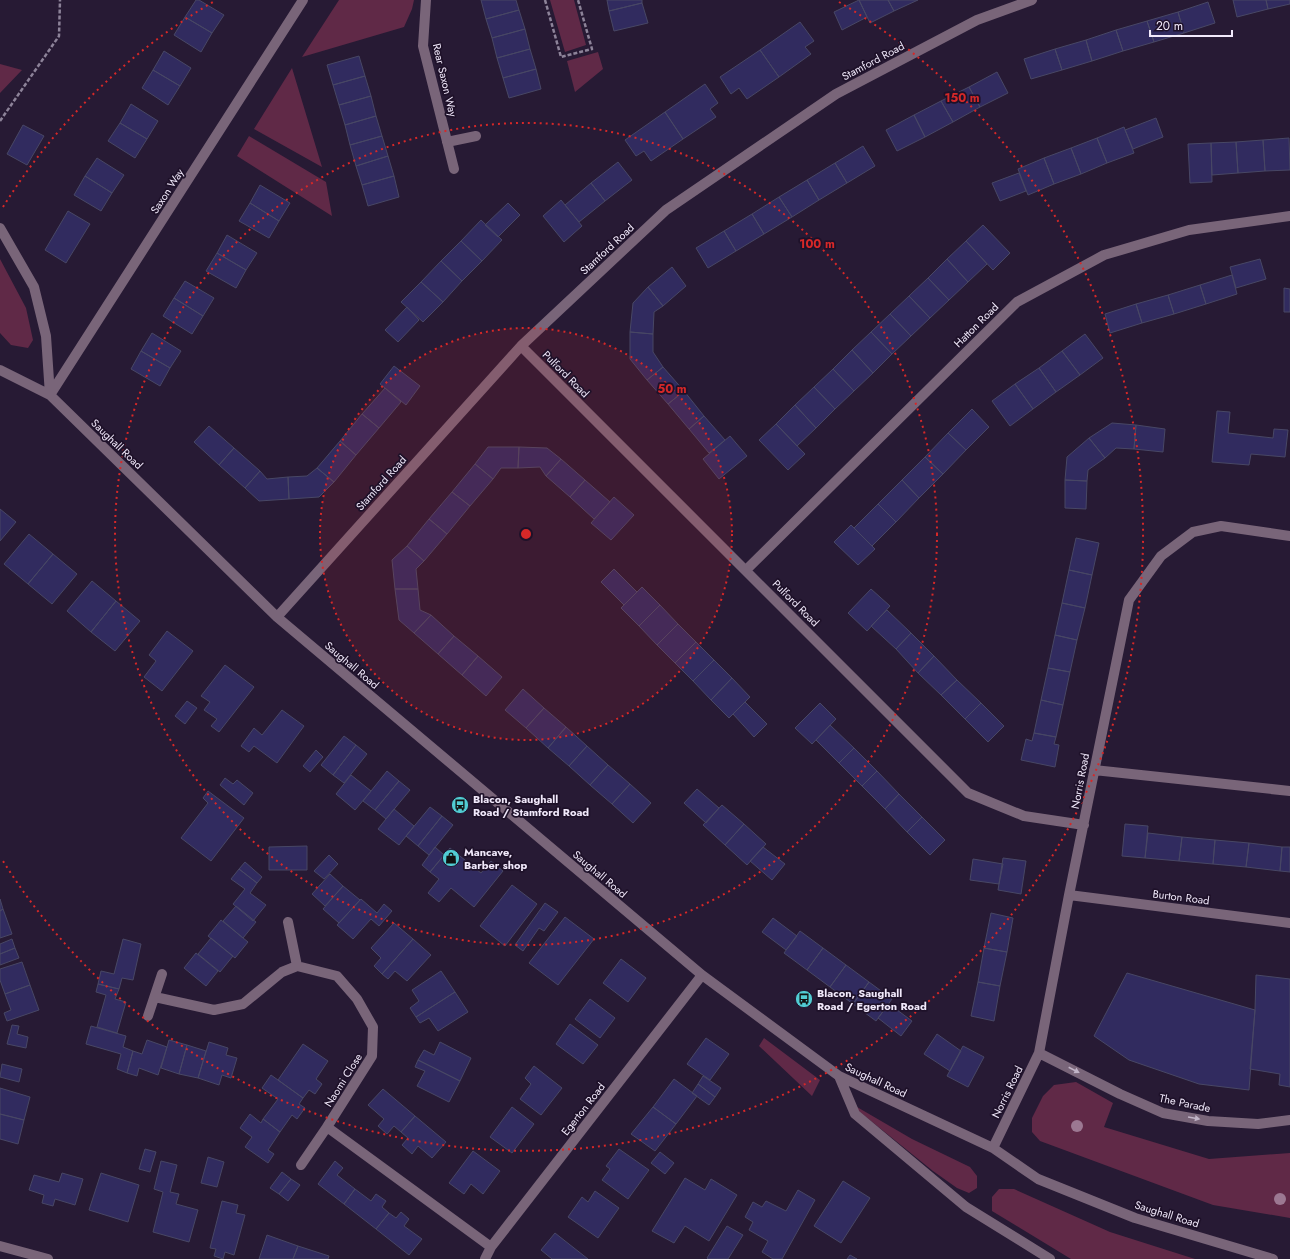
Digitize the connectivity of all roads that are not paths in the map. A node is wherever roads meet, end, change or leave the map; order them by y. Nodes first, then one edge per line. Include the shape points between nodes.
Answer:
1 (303, 0) edge
2 (426, 0) edge
3 (1032, 0) edge
4 (476, 136) dead end
5 (447, 142) junction
6 (454, 169) dead end
7 (1290, 216) edge
8 (0, 228) edge
9 (521, 346) junction
10 (0, 370) edge
11 (50, 395) junction
12 (1290, 536) edge
13 (746, 570) junction
14 (277, 617) junction
15 (1094, 770) junction
16 (1290, 791) edge
17 (1084, 825) junction
18 (1069, 895) junction
19 (288, 922) dead end
20 (1290, 923) edge
21 (297, 966) junction
22 (162, 974) dead end
23 (702, 975) junction
24 (154, 997) junction
25 (148, 1016) dead end
26 (1039, 1053) junction
27 (839, 1076) junction
28 (1290, 1120) edge
29 (327, 1127) junction
30 (993, 1148) junction
31 (301, 1164) dead end
32 (0, 1246) edge
33 (491, 1247) junction
34 (1034, 1255) edge
35 (48, 1259) edge
36 (485, 1259) edge
37 (1050, 1259) edge
38 (1273, 1259) edge

1 - 11 street, Saxon Way
2 - 5 street, Rear Saxon Way via 423,46
3 - 9 street, Stamford Road via 977,20 836,94 666,210
4 - 5 street
5 - 6 street, Rear Saxon Way
7 - 13 street, Hatton Road via 1189,230 1104,255 1017,302
8 - 11 street via 34,287 46,336
9 - 13 street, Pulford Road
9 - 14 street, Stamford Road
10 - 11 street, Saughall Road
11 - 14 street, Saughall Road
12 - 15 street, Norris Road via 1221,526 1193,532 1161,556 1129,600
13 - 17 street, Pulford Road via 968,792 1024,816
14 - 23 street, Saughall Road
15 - 16 street
15 - 17 street, Norris Road
17 - 18 street, Norris Road
18 - 20 street, Burton Road
18 - 26 street, Norris Road
19 - 21 street
21 - 24 street via 282,972 243,1004 214,1010
21 - 29 street, Naomi Close via 337,976 357,999 372,1027 372,1056
22 - 24 street
23 - 27 street, Saughall Road
23 - 33 street, Egerton Road
24 - 25 street
26 -> 28 street, The Parade via 1163,1113 1208,1121 1258,1124
26 - 30 street, Norris Road
27 - 30 street, Saughall Road
27 - 34 street via 855,1114 966,1207
29 - 31 street, Naomi Close
29 - 33 street
30 - 38 street, Saughall Road via 1038,1179 1128,1215
32 - 35 street
33 - 36 street, Egerton Road
34 - 37 street

